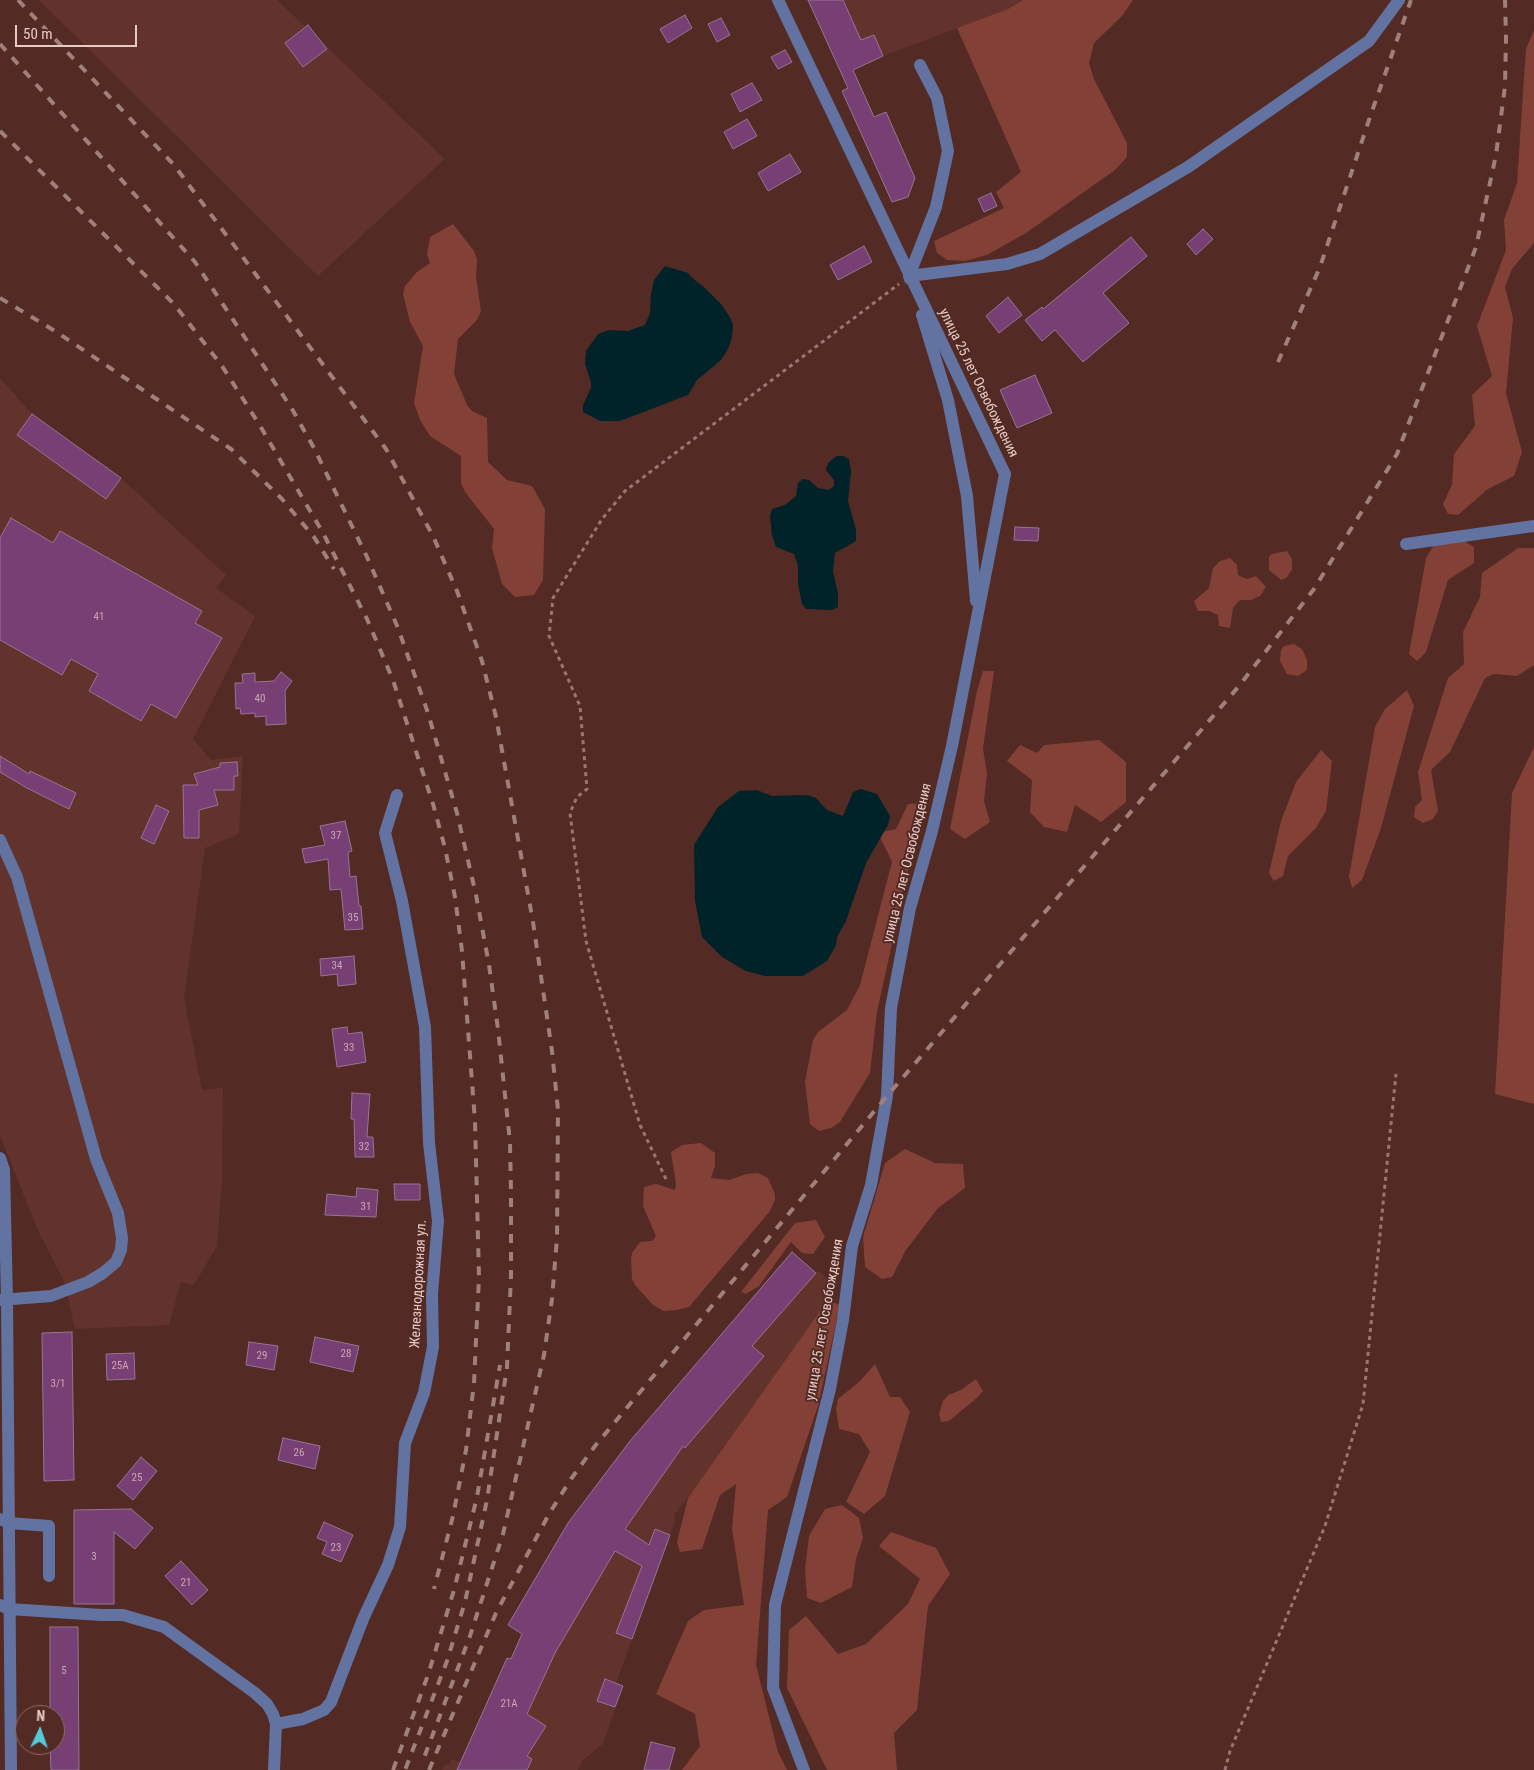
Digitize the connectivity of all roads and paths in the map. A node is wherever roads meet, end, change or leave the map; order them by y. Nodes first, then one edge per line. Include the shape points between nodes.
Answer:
1 (778, 0) edge
2 (1399, 0) edge
3 (920, 65) dead end
4 (909, 276) junction
5 (1534, 526) edge
6 (1406, 544) dead end
7 (978, 616) junction
8 (397, 796) dead end
9 (0, 840) edge
10 (1396, 1074) dead end
11 (0, 1158) edge
12 (666, 1179) dead end
13 (3, 1300) edge
14 (4, 1470) edge
15 (4, 1521) edge
16 (49, 1576) dead end
17 (4, 1607) edge
18 (276, 1730) junction
19 (11, 1770) edge
20 (274, 1770) edge
21 (804, 1770) edge
22 (1225, 1770) edge

1 - 4 street, улица 25 лет Освобождения
2 - 4 street via 1369,41 1188,167 1040,254 1007,264
3 - 4 street via 937,98 948,151 936,207
4 - 7 street via 948,400 967,496
4 - 7 street, улица 25 лет Освобождения via 1005,474
4 - 12 path via 625,490 602,519 553,598 549,636 580,706 587,789 577,797 570,813 586,941 640,1125
5 - 6 street
7 - 21 street, улица 25 лет Освобождения via 932,831 910,908 891,1008 887,1096 870,1185 852,1246 830,1389 775,1606 773,1688
8 - 18 street, Железнодорожная ул. via 385,833 402,900 425,1027 429,1143 438,1221 432,1294 433,1347 424,1393 405,1443 400,1527 388,1565 331,1702 324,1710
9 - 13 street via 17,877 96,1159 118,1213 122,1238 122,1250 116,1262 88,1282 51,1296
10 - 22 path via 1363,1404 1325,1526 1230,1751
11 - 13 street via 4,1170
13 - 14 street
14 - 15 street
15 - 16 street via 49,1526
15 - 17 street
17 - 18 street via 123,1616 164,1628 255,1693 273,1714
17 - 19 street
18 - 20 street

